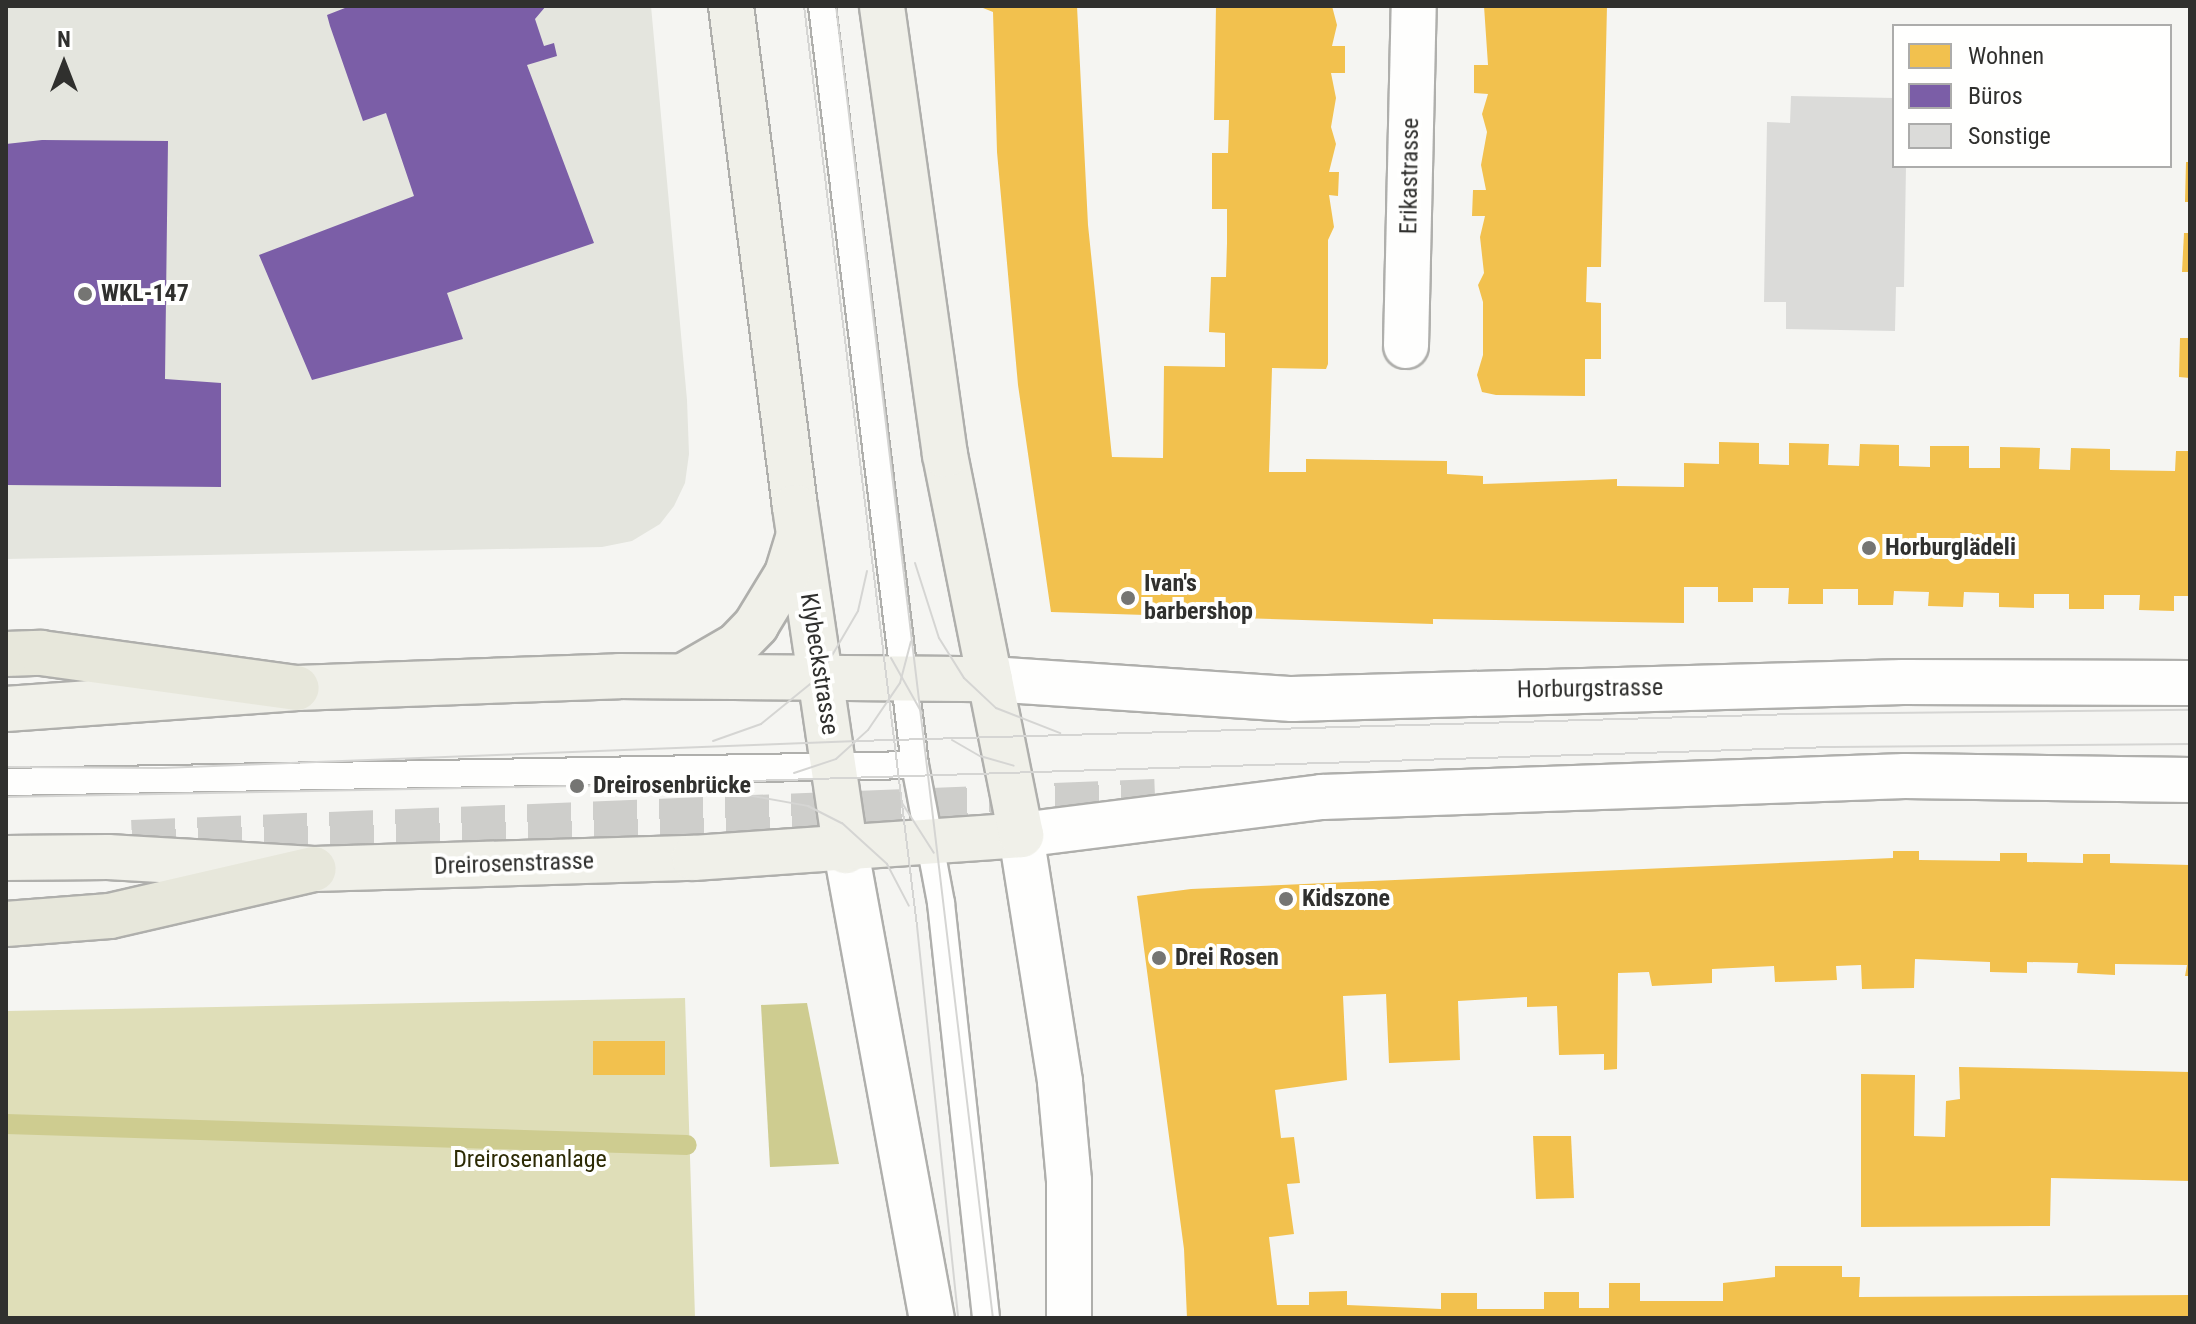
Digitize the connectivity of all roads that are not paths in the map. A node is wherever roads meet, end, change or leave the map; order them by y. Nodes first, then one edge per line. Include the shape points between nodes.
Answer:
1 (731, 6) edge
2 (822, 6) edge
3 (882, 6) edge
4 (1414, 6) edge
5 (1406, 346) dead end
6 (799, 535) junction
7 (6, 654) edge
8 (685, 675) junction
9 (820, 676) junction
10 (905, 677) junction
11 (990, 679) junction
12 (2190, 683) edge
13 (297, 688) junction
14 (6, 709) edge
15 (915, 765) junction
16 (834, 766) junction
17 (2190, 780) edge
18 (6, 782) edge
19 (1021, 835) junction
20 (930, 843) junction
21 (846, 851) junction
22 (6, 858) edge
23 (314, 869) junction
24 (6, 924) edge
25 (932, 1318) edge
26 (986, 1318) edge
27 (1069, 1318) edge

1 - 6 main road, Klybeckstrasse
2 - 10 lane
3 - 11 main road via 945,455
4 - 5 street, Erikastrasse
6 - 8 main road via 787,574 756,625 737,645
6 - 9 main road, Klybeckstrasse
7 - 13 highway via 41,653
8 - 9 main road
8 - 13 main road
9 - 10 main road
9 - 16 main road, Klybeckstrasse
10 - 11 main road
10 - 15 lane
11 - 12 street, Horburgstrasse via 1292,699 1903,682
11 - 19 main road
13 - 14 main road
15 - 16 lane
15 - 20 lane
16 - 18 lane
16 - 21 main road, Klybeckstrasse
17 - 19 street via 1905,776 1322,797
19 - 20 main road, Dreirosenstrasse
19 - 27 street via 1060,1082 1069,1181
20 - 21 main road, Dreirosenstrasse
20 - 26 lane
21 - 23 main road, Dreirosenstrasse
21 - 25 street, Klybeckstrasse
22 - 23 main road, Dreirosenstrasse via 108,857
23 - 24 highway via 110,916

